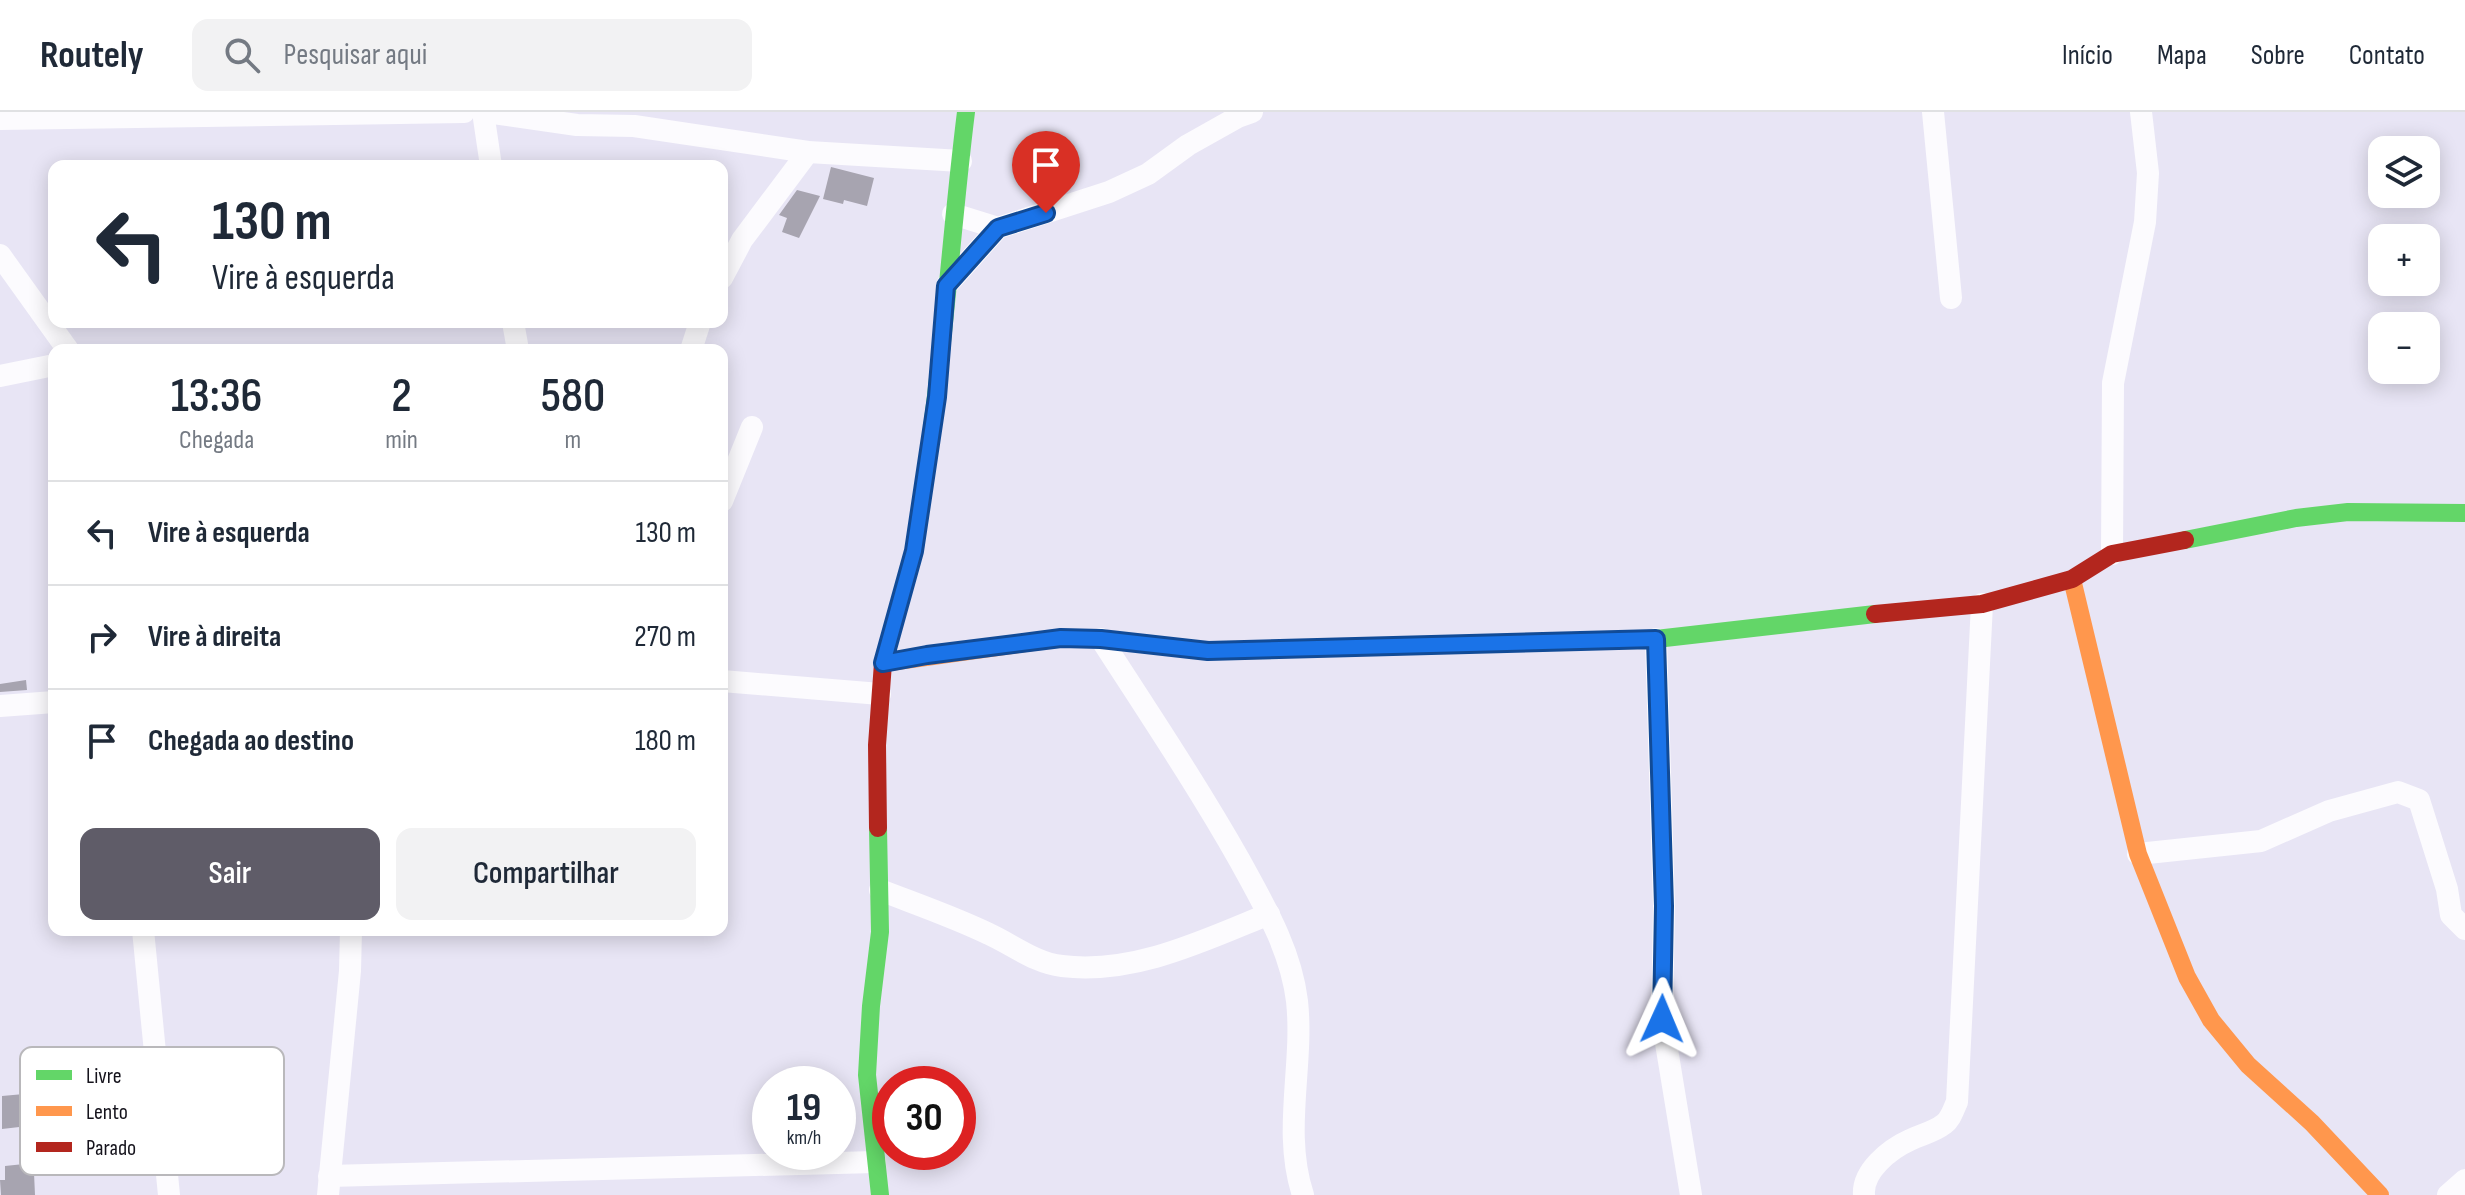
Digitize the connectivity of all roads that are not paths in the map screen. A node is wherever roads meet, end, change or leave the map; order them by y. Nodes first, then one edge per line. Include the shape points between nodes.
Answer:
1 (464, 112) edge
2 (484, 112) edge
3 (966, 112) edge
4 (1252, 112) edge
5 (1933, 112) edge
6 (2141, 112) edge
7 (251, 114) edge
8 (0, 119) edge
9 (576, 119) edge
10 (808, 152) junction
11 (490, 160) edge
12 (961, 161) junction
13 (953, 214) junction
14 (998, 228) junction
15 (0, 255) edge
16 (728, 267) edge
17 (946, 286) junction
18 (1951, 298) dead end
19 (48, 322) edge
20 (48, 366) edge
21 (0, 376) edge
22 (752, 427) dead end
23 (728, 486) edge
24 (2465, 513) edge
25 (2112, 554) junction
26 (2072, 579) junction
27 (1982, 604) junction
28 (1101, 639) junction
29 (1656, 639) junction
30 (883, 663) junction
31 (728, 681) edge
32 (880, 694) junction
33 (48, 702) edge
34 (0, 706) edge
35 (2138, 854) junction
36 (880, 890) junction
37 (1269, 914) junction
38 (2465, 929) edge
39 (144, 936) edge
40 (351, 936) edge
41 (154, 1047) edge
42 (872, 1129) edge
43 (872, 1162) edge
44 (876, 1170) edge
45 (167, 1175) edge
46 (2465, 1180) edge
47 (329, 1186) edge
48 (169, 1195) edge
49 (880, 1195) edge
50 (1303, 1195) edge
51 (1691, 1195) edge
52 (1864, 1195) edge
53 (2380, 1195) edge
54 (2448, 1195) edge

1 - 7 street
2 - 9 street
2 - 11 street
3 - 12 street
4 - 14 street via 1109,192
5 - 18 street
6 - 25 street via 2148,173 2145,222 2113,383
7 - 8 street
9 - 10 street
10 - 12 street
10 - 16 street
12 - 13 street
13 - 14 street
13 - 17 street
14 - 17 street
15 - 19 street
17 - 30 street via 937,397 914,551
20 - 21 street
22 - 23 street
24 - 25 street via 2348,512 2296,518
25 - 26 street
26 - 27 street
26 - 35 street
27 - 29 street
27 - 52 street via 1957,1102 1948,1122 1909,1140 1875,1166
28 - 29 street via 1208,651
28 - 30 street via 1061,638
28 - 37 street via 1212,811
29 - 51 street via 1662,1019
30 - 32 street
31 - 32 street
32 - 36 street
33 - 34 street
35 - 38 street via 2261,841 2329,811 2398,792 2419,800 2451,915
35 - 53 street via 2187,977 2211,1020 2248,1065
36 - 37 street via 1060,966 1142,960
36 - 42 street via 867,1075
37 - 50 street via 1288,960 1297,1002 1293,1145
39 - 41 street
40 - 47 street
43 - 47 street
44 - 49 street
45 - 48 street
46 - 54 street

